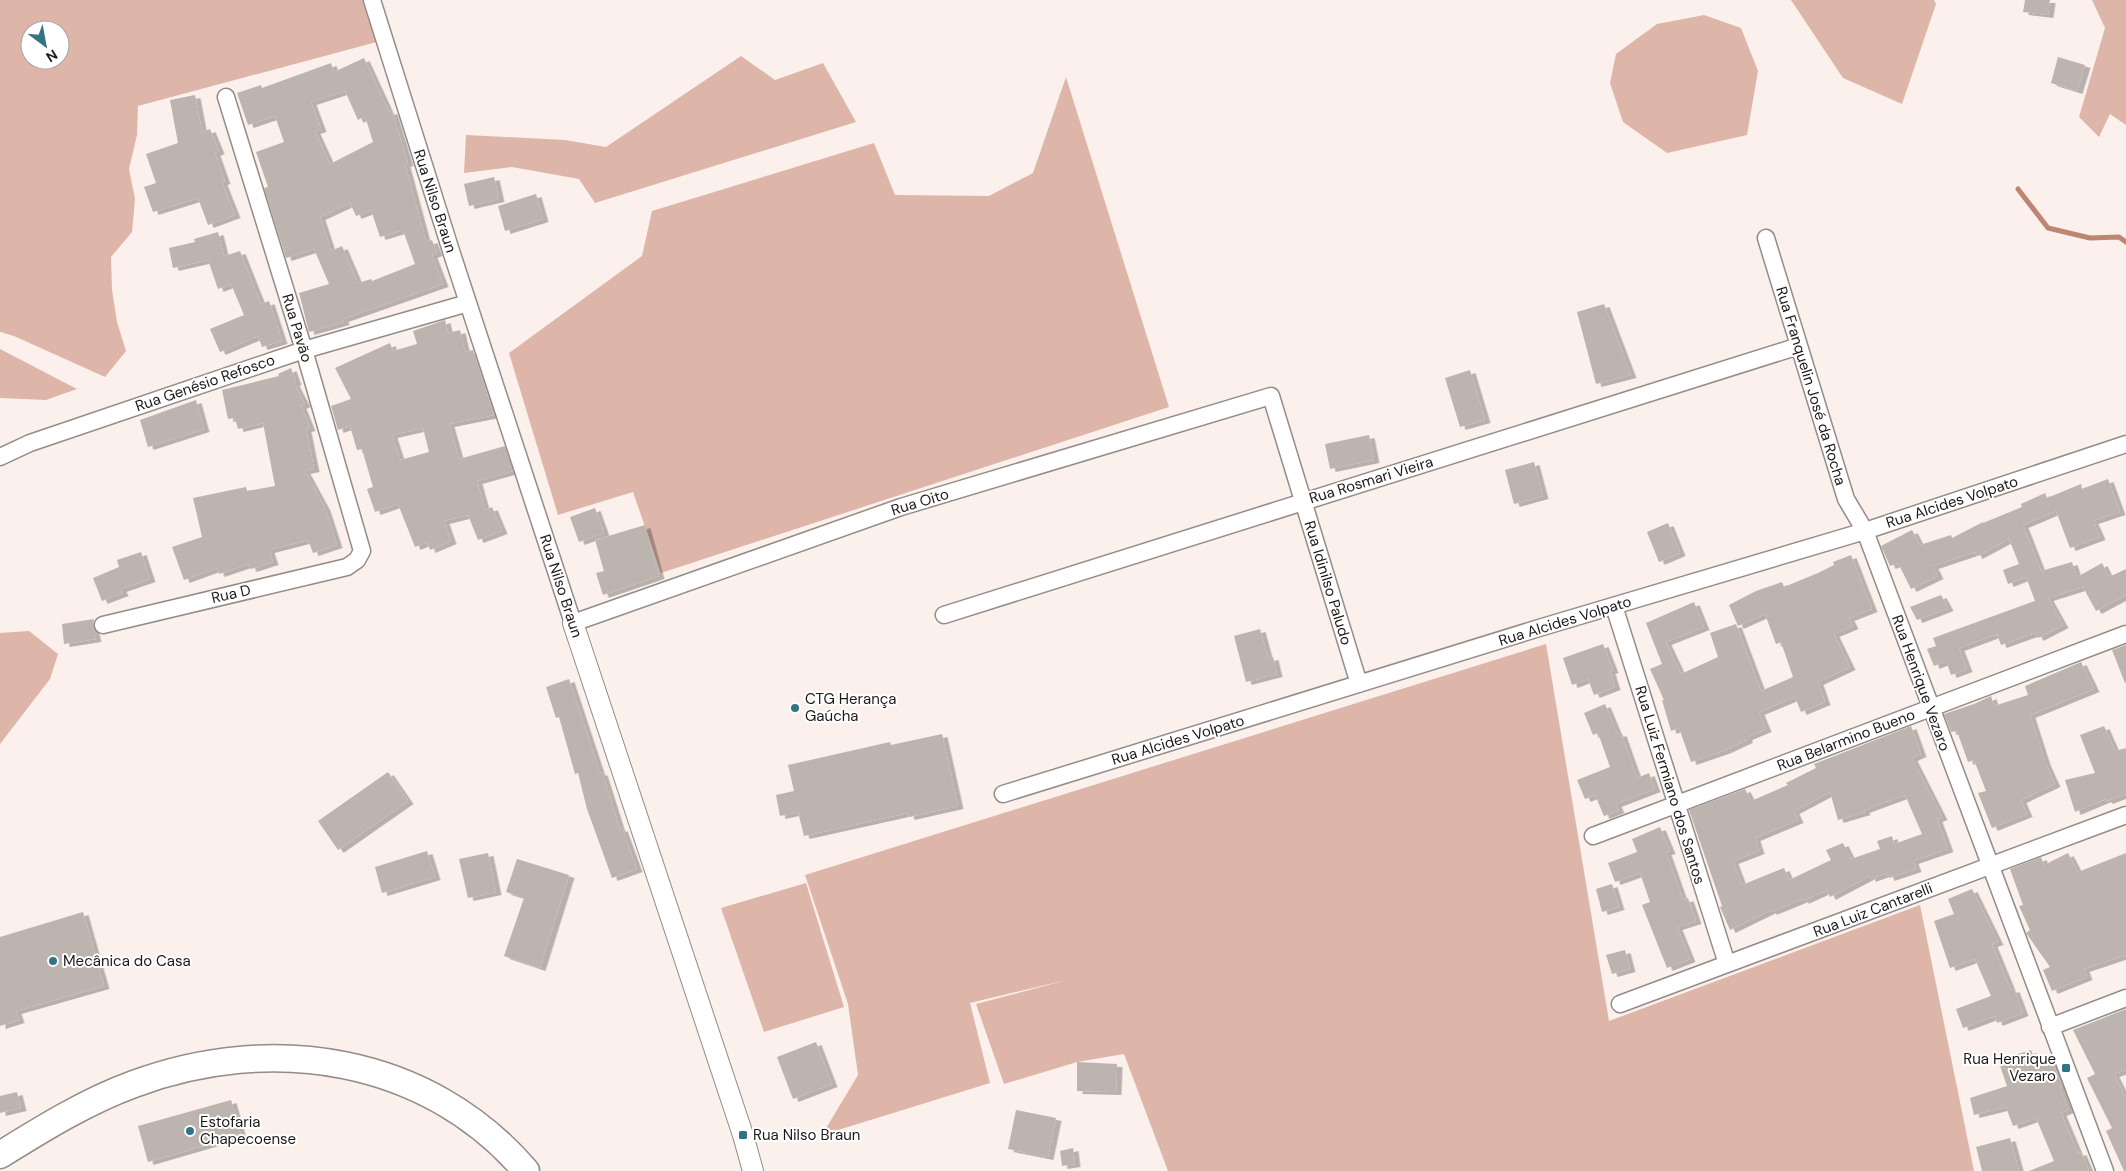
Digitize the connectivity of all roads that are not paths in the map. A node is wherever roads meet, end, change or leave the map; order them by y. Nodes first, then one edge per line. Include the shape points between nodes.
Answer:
1 (372, 0) edge
2 (226, 97) dead end
3 (1766, 238) dead end
4 (468, 303) junction
5 (1799, 346) junction
6 (304, 350) junction
7 (1271, 396) joint
8 (2126, 444) edge
9 (0, 457) edge
10 (1303, 502) junction
11 (1865, 531) junction
12 (357, 560) joint
13 (1614, 606) junction
14 (944, 615) dead end
15 (574, 623) junction
16 (104, 625) dead end
17 (2126, 634) edge
18 (1359, 684) junction
19 (1931, 708) junction
20 (1003, 794) dead end
21 (1676, 804) junction
22 (2126, 815) edge
23 (1593, 836) dead end
24 (1990, 866) junction
25 (1727, 964) junction
26 (2126, 998) edge
27 (1620, 1004) dead end
28 (2050, 1027) junction
29 (0, 1154) edge
30 (526, 1171) edge
31 (753, 1171) edge
32 (2105, 1171) edge

1 - 4 street, Rua Nilso Braun
2 - 6 street, Rua Pavão
3 - 5 street, Rua Franquelin José da Rocha
4 - 6 street, Rua Genésio Refosco
4 - 15 street, Rua Nilso Braun
5 - 10 street, Rua Rosmari Vieira
5 - 11 street, Rua Franquelin José da Rocha via 1846,499
6 - 9 street, Rua Genésio Refosco via 30,443
6 - 12 street, Rua Pavão via 362,550
7 - 10 street, Rua Idinilso Paludo
7 - 15 street, Rua Oito via 900,507
8 - 11 street, Rua Alcides Volpato
10 - 14 street, Rua Rosmari Vieira
10 - 18 street, Rua Idinilso Paludo
11 - 13 street, Rua Alcides Volpato
11 - 19 street, Rua Henrique Vezaro
12 - 16 street, Rua D via 347,567
13 - 18 street, Rua Alcides Volpato
13 - 21 street, Rua Luiz Fermiano dos Santos
15 - 31 street, Rua Nilso Braun
17 - 19 street, Rua Belarmino Bueno
18 - 20 street, Rua Alcides Volpato
19 - 21 street, Rua Belarmino Bueno
19 - 24 street, Rua Henrique Vezaro
21 - 23 street, Rua Belarmino Bueno
21 - 25 street, Rua Luiz Fermiano dos Santos
22 - 24 street, Rua Luiz Cantarelli
24 - 25 street, Rua Luiz Cantarelli
24 - 28 street, Rua Henrique Vezaro
25 - 27 street, Rua Luiz Cantarelli
26 - 28 street
28 - 32 street, Rua Henrique Vezaro
29 - 30 highway via 85,1106 134,1084 186,1068 274,1057 338,1062 384,1075 429,1094 472,1120 509,1151

